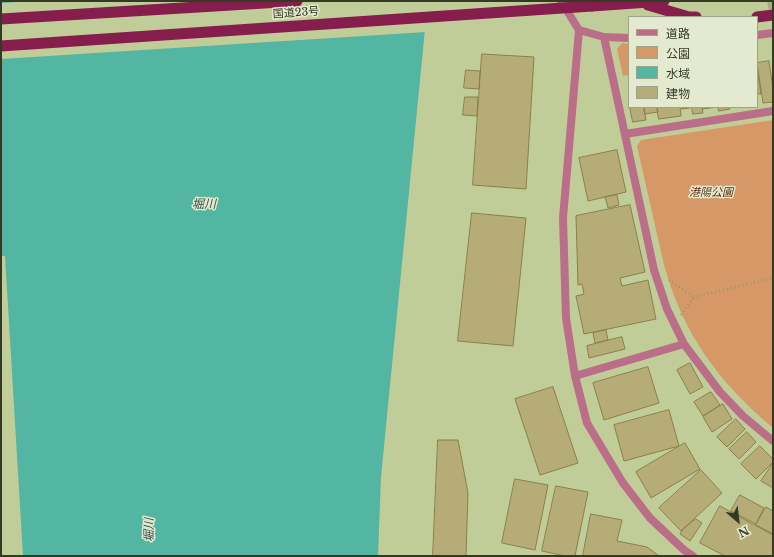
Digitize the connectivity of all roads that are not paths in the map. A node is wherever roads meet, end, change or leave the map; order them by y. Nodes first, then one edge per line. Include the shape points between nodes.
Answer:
1 (297, 1) edge
2 (561, 1) edge
3 (664, 1) edge
4 (640, 3) junction
5 (773, 15) edge
6 (686, 16) edge
7 (758, 17) edge
8 (1, 19) edge
9 (579, 30) junction
10 (773, 33) edge
11 (758, 35) edge
12 (604, 37) junction
13 (628, 38) edge
14 (1, 46) edge
15 (773, 112) edge
16 (625, 134) junction
17 (684, 344) junction
18 (575, 376) junction
19 (773, 441) edge
20 (693, 556) edge

1 - 8 highway, 国道23号
2 - 9 street
3 - 4 highway, 国道23号
4 - 6 highway
4 - 14 highway, 国道23号, bridge
5 - 7 highway
9 - 12 street
9 - 18 street via 563,218 566,318
10 - 11 street
12 - 13 street
12 - 16 street
15 - 16 street
16 - 17 street via 654,270 667,309
17 - 18 street
17 - 19 street via 720,392 742,416
18 - 20 street via 586,423 623,483 650,518

